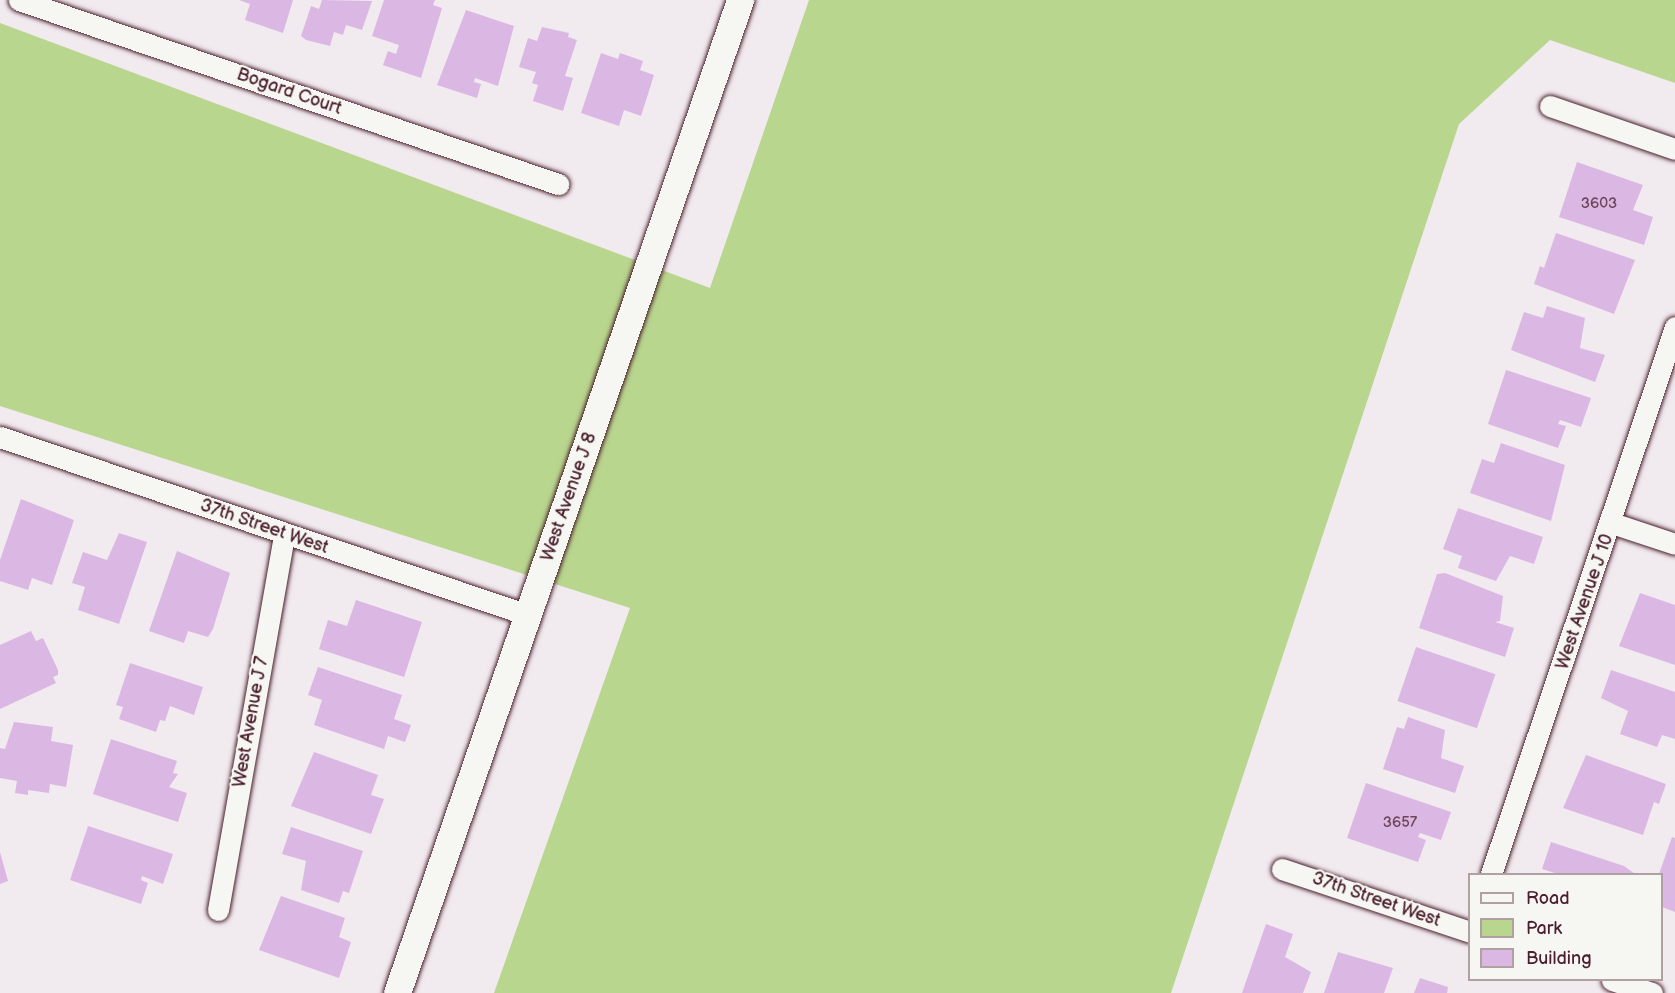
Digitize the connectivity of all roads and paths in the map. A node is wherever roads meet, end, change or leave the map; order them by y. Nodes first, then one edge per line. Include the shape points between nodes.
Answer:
1 (20, 0) edge
2 (740, 0) edge
3 (1550, 106) dead end
4 (1675, 149) edge
5 (558, 184) dead end
6 (1675, 327) edge
7 (0, 437) edge
8 (1612, 523) junction
9 (284, 535) junction
10 (1675, 544) edge
11 (528, 615) junction
12 (1282, 868) dead end
13 (1491, 873) edge
14 (218, 910) dead end
15 (1468, 931) edge
16 (1615, 981) edge
17 (397, 993) edge
18 (1652, 993) edge

1 - 5 street, Bogard Court
2 - 11 street, West Avenue J 8
3 - 4 street
6 - 8 street, West Avenue J 10
7 - 9 street, 37th Street West
8 - 10 street
8 - 13 street, West Avenue J 10
9 - 11 street, 37th Street West
9 - 14 street, West Avenue J 7
11 - 17 street, West Avenue J 8
12 - 15 street, 37th Street West
16 - 18 street

